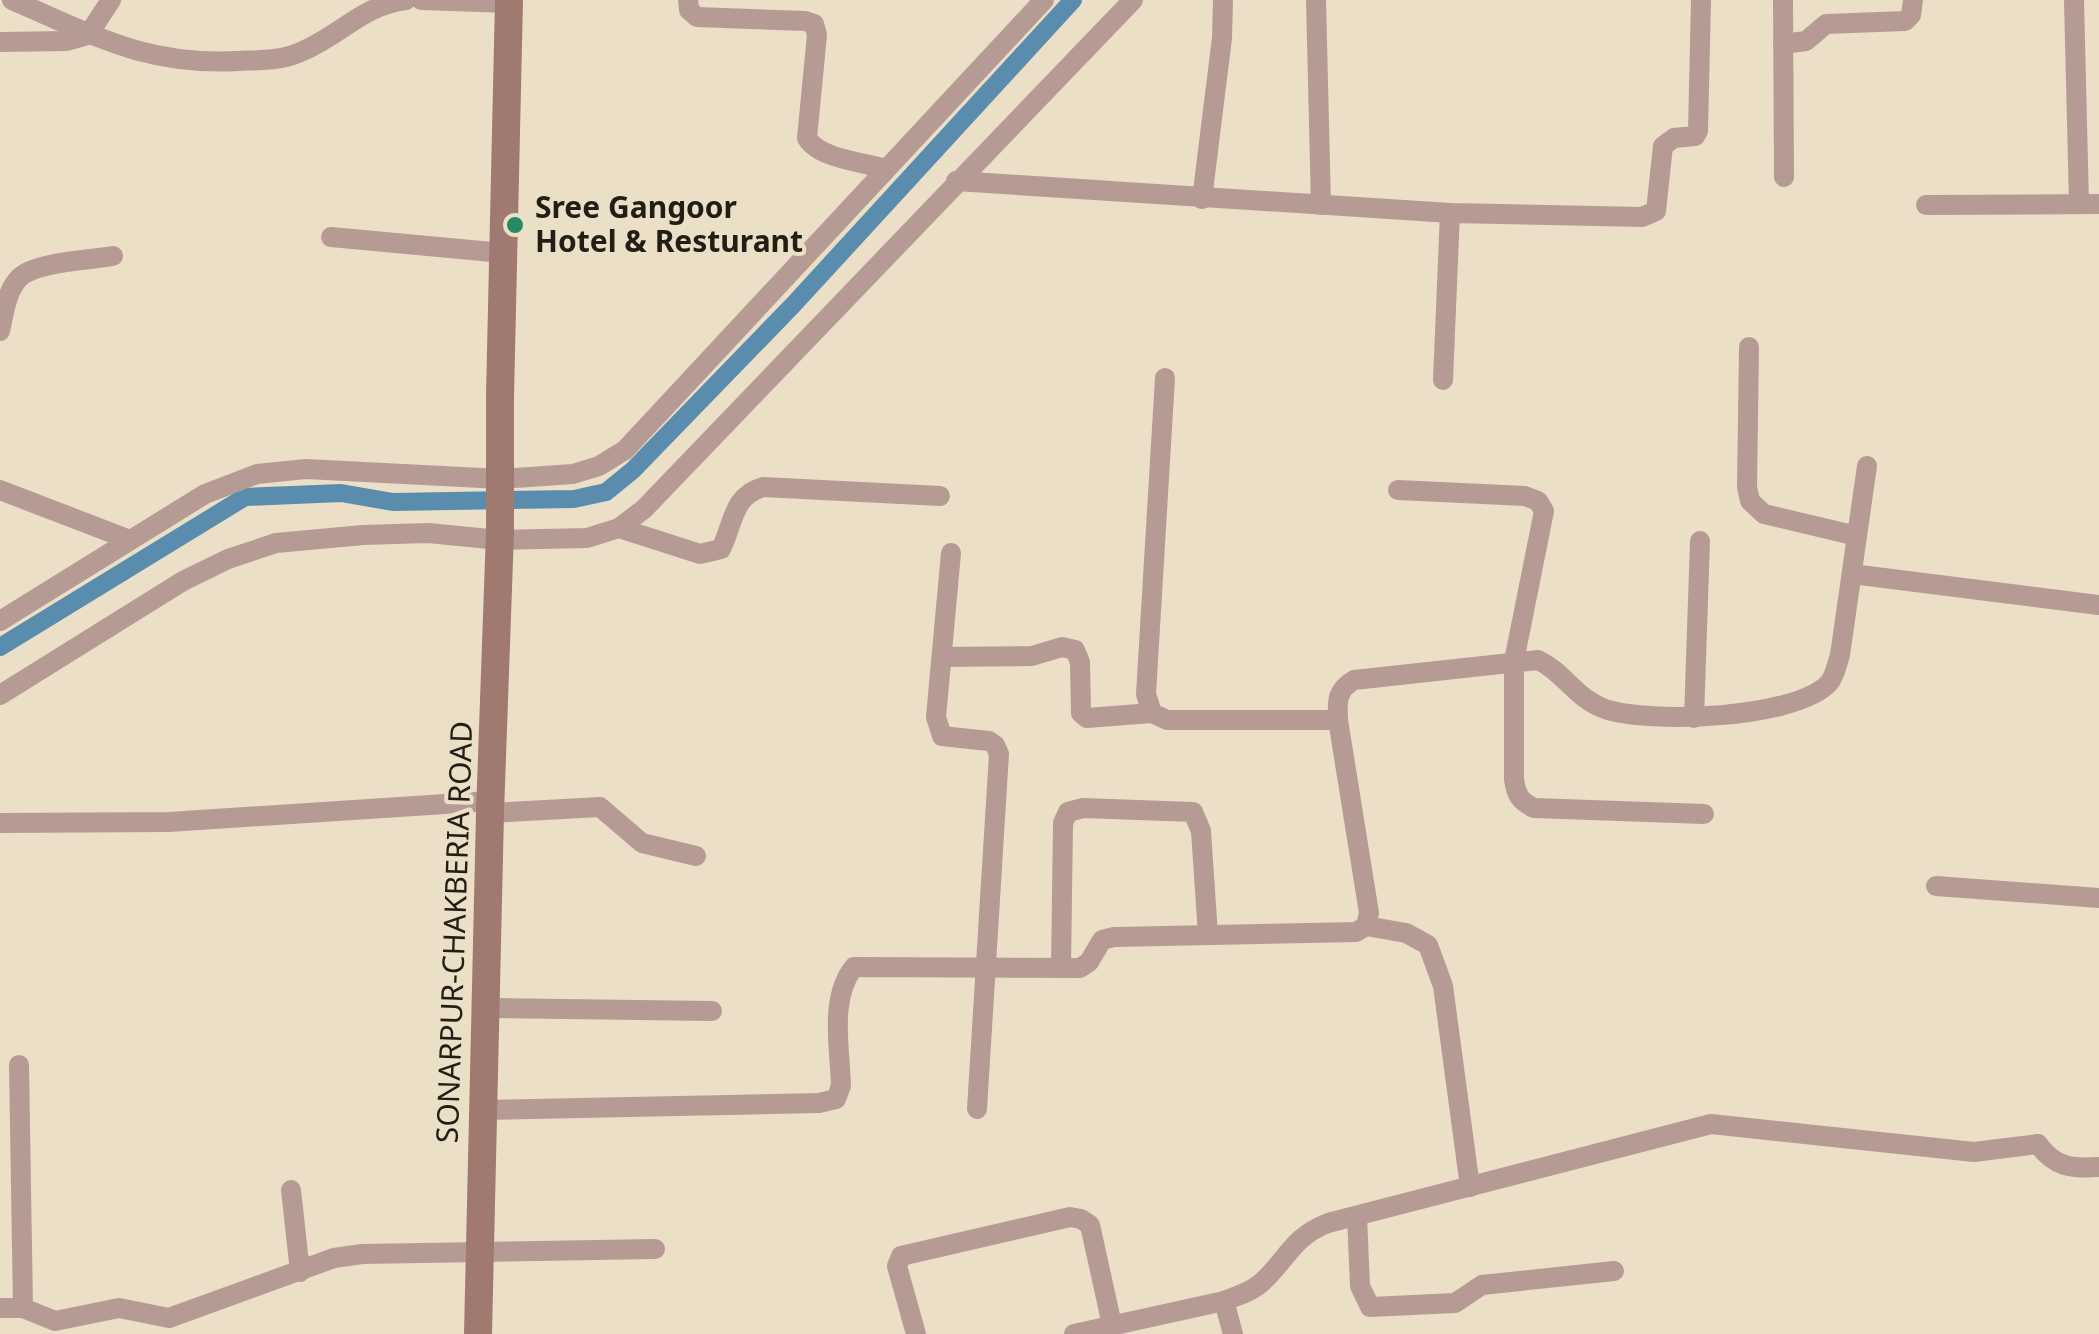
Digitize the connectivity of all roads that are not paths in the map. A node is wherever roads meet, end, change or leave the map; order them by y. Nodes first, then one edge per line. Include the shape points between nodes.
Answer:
1 (12, 0) edge
2 (110, 0) edge
3 (406, 0) edge
4 (421, 0) edge
5 (688, 0) edge
6 (1044, 0) edge
7 (1133, 0) edge
8 (1223, 0) edge
9 (1316, 0) edge
10 (1701, 0) edge
11 (1783, 0) edge
12 (1913, 0) edge
13 (2074, 0) edge
14 (509, 2) edge
15 (88, 34) junction
16 (0, 42) edge
17 (1783, 44) junction
18 (886, 168) junction
19 (1784, 177) dead end
20 (956, 181) junction
21 (1202, 199) junction
22 (2089, 204) edge
23 (1322, 206) junction
24 (1926, 206) dead end
25 (1450, 213) junction
26 (332, 237) dead end
27 (503, 253) junction
28 (113, 256) dead end
29 (0, 332) edge
30 (1748, 347) dead end
31 (1165, 378) dead end
32 (1443, 380) dead end
33 (1867, 466) dead end
34 (500, 483) junction
35 (0, 490) edge
36 (1398, 490) dead end
37 (940, 496) dead end
38 (619, 528) junction
39 (500, 536) junction
40 (1857, 536) junction
41 (130, 540) junction
42 (1700, 541) dead end
43 (951, 553) dead end
44 (1852, 574) junction
45 (2099, 605) edge
46 (0, 620) edge
47 (942, 657) junction
48 (1514, 662) junction
49 (0, 695) edge
50 (1152, 713) junction
51 (1694, 718) junction
52 (1338, 720) junction
53 (490, 807) junction
54 (1704, 814) dead end
55 (0, 824) edge
56 (696, 856) dead end
57 (1936, 886) dead end
58 (2099, 898) edge
59 (1366, 926) junction
60 (1208, 935) junction
61 (983, 966) junction
62 (1061, 968) junction
63 (486, 1008) junction
64 (712, 1011) dead end
65 (19, 1066) dead end
66 (976, 1109) dead end
67 (483, 1110) junction
68 (2099, 1167) edge
69 (1470, 1186) junction
70 (291, 1190) dead end
71 (1357, 1216) junction
72 (655, 1249) dead end
73 (480, 1252) junction
74 (1614, 1271) dead end
75 (300, 1272) junction
76 (1224, 1301) junction
77 (0, 1308) edge
78 (23, 1308) junction
79 (1112, 1325) junction
80 (478, 1334) edge
81 (916, 1334) edge
82 (1074, 1334) edge
83 (1232, 1334) edge

1 - 15 street
2 - 15 street
3 - 15 street via 362,13 298,53 275,59 178,60
4 - 14 street
5 - 18 street via 697,17 814,24 806,138 822,151
6 - 18 street
7 - 20 street
8 - 21 street
9 - 23 street
10 - 25 street via 1698,131 1663,146 1656,210 1642,217
11 - 17 street
12 - 17 street via 1905,21 1826,24 1806,41
13 - 22 street
14 - 27 main road
15 - 16 street via 66,42
17 - 19 street
18 - 34 street via 626,450 573,474
20 - 21 street
20 - 38 street
21 - 23 street
22 - 24 street
23 - 25 street
25 - 32 street
26 - 27 street
27 - 34 main road
28 - 29 street via 35,268 19,277
30 - 40 street via 1750,501 1764,514
31 - 50 street via 1146,694
33 - 40 street
34 - 39 main road, SONARPUR-CHAKBERIA ROAD
34 - 41 street via 306,468 258,474 206,494
35 - 41 street
36 - 48 street via 1538,501 1544,523
37 - 38 street via 763,487 737,503 721,549 711,553
38 - 39 street via 587,538
39 - 49 street via 363,535 276,543 183,581
39 - 53 main road, SONARPUR-CHAKBERIA ROAD
40 - 44 street
41 - 46 street
42 - 51 street
43 - 47 street
44 - 45 street
44 - 51 street via 1832,680 1788,702
47 - 50 street via 1032,656 1062,646 1075,650 1080,662 1081,713 1087,718
47 - 61 street via 938,730 942,736 989,741 999,754
48 - 51 street via 1538,660 1556,668 1578,694 1602,708
48 - 52 street via 1354,680 1337,700
48 - 54 street via 1514,779 1523,803
50 - 52 street via 1166,720
52 - 59 street
53 - 55 street
53 - 56 street via 600,807 642,843
53 - 63 main road, SONARPUR-CHAKBERIA ROAD
57 - 58 street
59 - 60 street via 1356,932
59 - 69 street via 1406,933 1428,945 1443,986
60 - 62 street via 1114,937 1102,940 1080,968
60 - 62 street via 1201,831 1193,812 1083,808 1068,812 1063,823
61 - 62 street
61 - 66 street
61 - 67 street via 854,967 839,997 836,1099
63 - 64 street
63 - 67 main road, SONARPUR-CHAKBERIA ROAD
65 - 78 street
67 - 73 main road, SONARPUR-CHAKBERIA ROAD
68 - 69 street via 2062,1164 2038,1144 1974,1152 1711,1124
69 - 71 street
70 - 75 street
71 - 74 street via 1360,1286 1370,1307 1455,1303 1482,1285
71 - 76 street via 1308,1230 1261,1283
72 - 73 street
73 - 75 street via 362,1254
73 - 80 main road, SONARPUR-CHAKBERIA ROAD
75 - 78 street via 169,1318 118,1308 55,1321
76 - 79 street
76 - 83 street
77 - 78 street
79 - 81 street via 1090,1225 1070,1218 901,1256 897,1266
79 - 82 street

